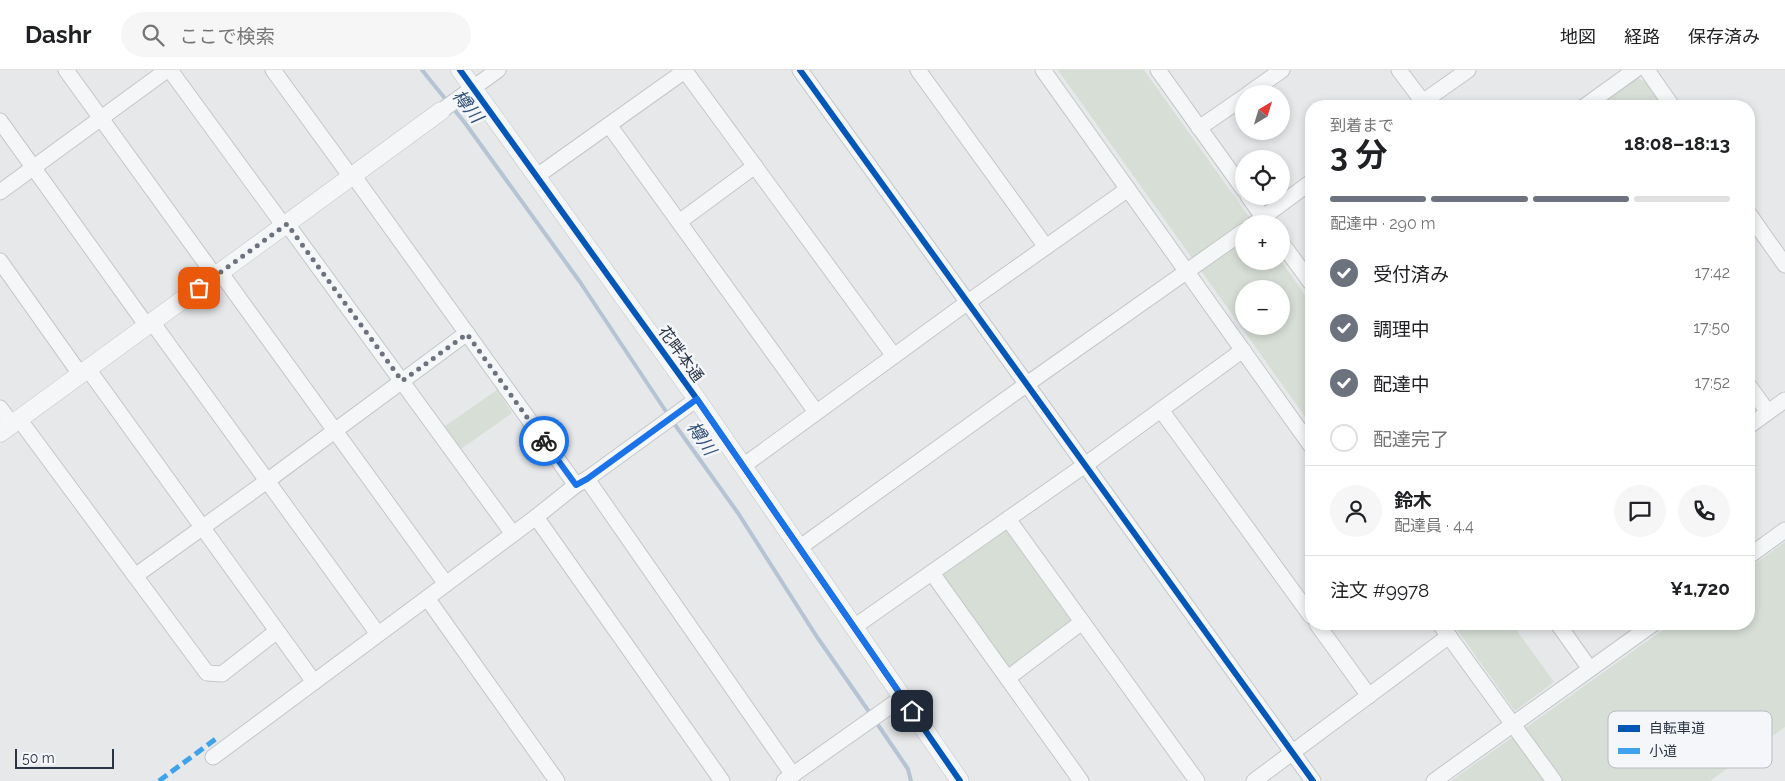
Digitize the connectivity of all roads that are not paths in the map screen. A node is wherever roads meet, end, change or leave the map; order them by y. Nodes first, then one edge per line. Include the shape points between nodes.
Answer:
1 (66, 70) edge
2 (168, 70) edge
3 (273, 70) edge
4 (460, 70) edge
5 (498, 70) edge
6 (685, 70) edge
7 (800, 70) edge
8 (918, 70) edge
9 (1043, 70) edge
10 (1158, 70) edge
11 (1399, 70) edge
12 (1468, 70) edge
13 (1635, 70) edge
14 (1647, 70) edge
15 (1279, 71) edge
16 (1260, 85) edge
17 (474, 88) junction
18 (1419, 100) edge
19 (1429, 100) edge
20 (1593, 100) edge
21 (1668, 100) edge
22 (1235, 103) edge
23 (441, 111) joint
24 (101, 118) junction
25 (0, 121) edge
26 (609, 125) junction
27 (1199, 128) junction
28 (755, 166) junction
29 (33, 168) junction
30 (352, 176) junction
31 (537, 176) junction
32 (1235, 178) edge
33 (1305, 187) edge
34 (1128, 189) junction
35 (0, 192) edge
36 (1270, 215) edge
37 (679, 222) junction
38 (1755, 222) edge
39 (285, 225) junction
40 (1235, 237) edge
41 (1046, 247) junction
42 (1290, 254) edge
43 (0, 261) edge
44 (1785, 265) edge
45 (1187, 272) junction
46 (218, 274) junction
47 (1305, 275) edge
48 (968, 302) junction
49 (150, 324) junction
50 (467, 334) junction
51 (1243, 350) junction
52 (894, 356) junction
53 (84, 372) junction
54 (402, 381) junction
55 (1027, 384) junction
56 (1755, 394) edge
57 (697, 399) junction
58 (1785, 400) edge
59 (0, 408) edge
60 (1161, 410) junction
61 (816, 412) junction
62 (1768, 412) junction
63 (1755, 422) edge
64 (10, 425) edge
65 (334, 430) junction
66 (1305, 438) edge
67 (1085, 465) junction
68 (743, 466) junction
69 (267, 481) junction
70 (581, 482) junction
71 (536, 517) junction
72 (1008, 519) junction
73 (202, 528) junction
74 (1785, 530) edge
75 (513, 534) junction
76 (799, 548) junction
77 (1755, 552) edge
78 (932, 573) junction
79 (135, 576) junction
80 (446, 584) junction
81 (427, 598) junction
82 (1305, 608) edge
83 (1082, 622) junction
84 (854, 628) junction
85 (1321, 630) edge
86 (1444, 630) edge
87 (1562, 630) edge
88 (1645, 630) edge
89 (277, 631) junction
90 (378, 634) junction
91 (1590, 669) junction
92 (1008, 678) junction
93 (314, 682) junction
94 (1369, 696) junction
95 (896, 702) junction
96 (1512, 724) junction
97 (1293, 753) junction
98 (213, 757) dead end
99 (788, 778) edge
100 (556, 781) edge
101 (722, 781) edge
102 (960, 781) edge
103 (1081, 781) edge
104 (1197, 781) edge
105 (1254, 781) edge
106 (1313, 781) edge
107 (1434, 781) edge
108 (1554, 781) edge

1 - 24 street
2 - 24 street
2 - 39 street
3 - 30 street
4 - 17 street, 花畔本通
5 - 17 street
6 - 26 street
6 - 28 street
7 - 48 street
8 - 41 street
9 - 34 street
10 - 27 street
11 - 18 street
12 - 19 street
13 - 20 street
14 - 21 street
15 - 16 street
17 - 23 street
17 - 31 street, 花畔本通
22 - 27 street
23 - 30 street
24 - 29 street
24 - 46 street
25 - 29 street
26 - 31 street
26 - 37 street
27 - 32 street
28 - 37 street
28 - 52 street
29 - 35 street
29 - 49 street
30 - 39 street
30 - 50 street
31 - 57 street, 花畔本通
33 - 36 street
34 - 41 street
34 - 45 street
37 - 61 street
38 - 44 street
39 - 46 street
39 - 54 street
40 - 45 street
41 - 48 street
42 - 47 street
43 - 53 street
45 - 51 street
45 - 55 street
46 - 49 street
46 - 65 street
48 - 52 street
48 - 55 street
49 - 53 street
49 - 69 street
50 - 54 street
50 - 70 street
51 - 60 street
51 - 66 street
52 - 61 street
53 - 64 street
53 - 73 street
54 - 65 street
54 - 75 street
55 - 67 street
55 - 76 street
56 - 62 street
57 - 68 street, 花畔本通
57 - 70 street
58 - 62 street
59 - 64 street
60 - 67 street
60 - 82 street
61 - 68 street
62 - 63 street
64 - 79 street
65 - 69 street
65 - 80 street
67 - 72 street
67 - 97 street
68 - 76 street, 花畔本通
69 - 73 street
69 - 90 street
70 - 71 street
70 - 99 street
71 - 75 street
71 - 101 street
72 - 78 street
72 - 83 street
73 - 79 street
73 - 89 street
74 - 77 street
75 - 80 street
76 - 84 street, 花畔本通
78 - 84 street
78 - 92 street
79 - 89 street via 207,673 222,674
80 - 81 street
81 - 90 street
81 - 100 street
83 - 92 street
83 - 104 street
84 - 95 street, 花畔本通
85 - 94 street
86 - 94 street
86 - 96 street
87 - 91 street
88 - 91 street
89 - 93 street
90 - 93 street
91 - 96 street
92 - 103 street
93 - 98 street
94 - 97 street
95 - 99 street
95 - 102 street, 花畔本通
96 - 107 street
96 - 108 street
97 - 105 street
97 - 106 street

